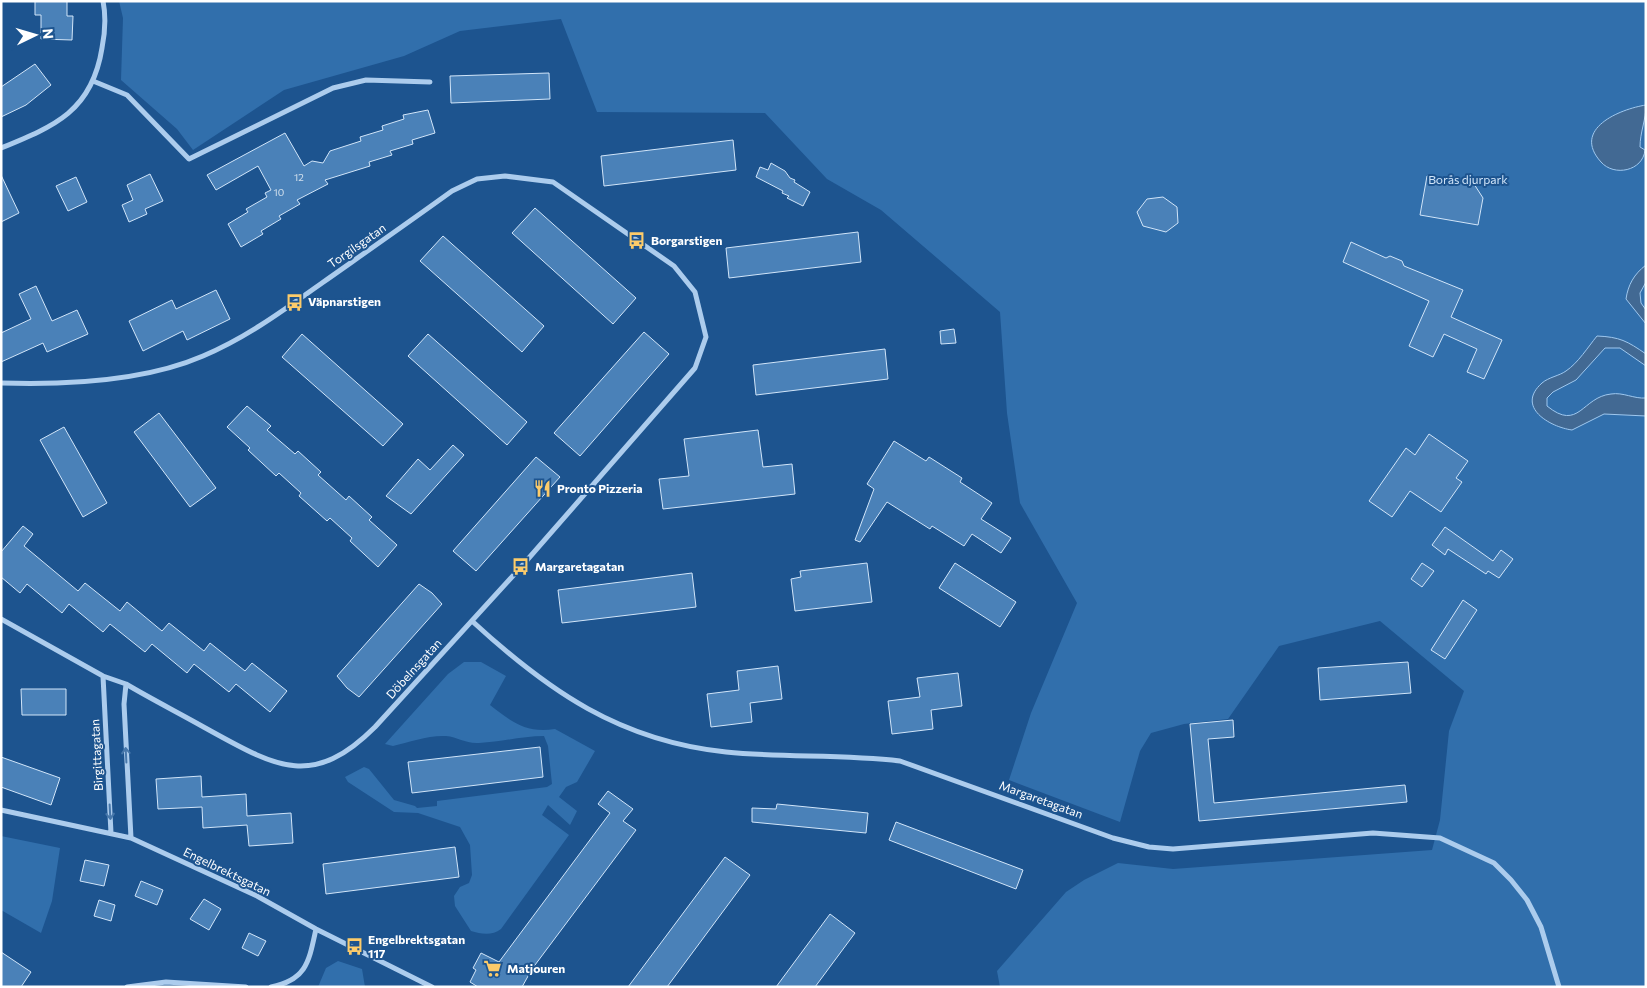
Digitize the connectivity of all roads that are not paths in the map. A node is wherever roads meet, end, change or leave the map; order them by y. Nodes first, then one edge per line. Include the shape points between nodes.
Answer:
1 (103, 1) edge
2 (93, 81) junction
3 (430, 82) dead end
4 (1, 148) edge
5 (695, 292) joint
6 (1, 383) edge
7 (1, 619) edge
8 (472, 621) junction
9 (103, 676) junction
10 (126, 684) junction
11 (1, 810) edge
12 (111, 833) junction
13 (131, 838) junction
14 (316, 929) junction
15 (127, 987) edge
16 (246, 987) edge
17 (271, 987) edge
18 (432, 987) edge
19 (1559, 987) edge

1 - 2 street via 104,35
2 - 3 street via 127,95 189,159 333,88 366,80
2 - 4 street via 82,101 59,121
5 - 6 street, Torgilsgatan via 674,266 553,182 505,176 477,179 452,191 263,324 202,356 131,375 54,385
5 - 8 street, Döbelnsgatan via 706,337 695,368
7 - 9 street, Döbelnsgatan
8 - 10 street, Döbelnsgatan via 355,747 321,764 276,764
8 - 19 street, Margaretagatan via 527,668 577,704 606,720 680,744 725,752 900,761 1113,838 1150,847 1174,849 1372,833 1440,838 1494,863 1527,900 1540,927
9 - 10 street, Döbelnsgatan
9 -> 12 street, Birgittagatan
13 -> 10 street via 124,704
11 - 12 street, Engelbrektsgatan
12 - 13 street, Engelbrektsgatan
13 - 14 street, Engelbrektsgatan via 257,896
14 - 17 street via 310,956 301,972 288,984
14 - 18 street, Engelbrektsgatan
15 - 16 street via 166,982

